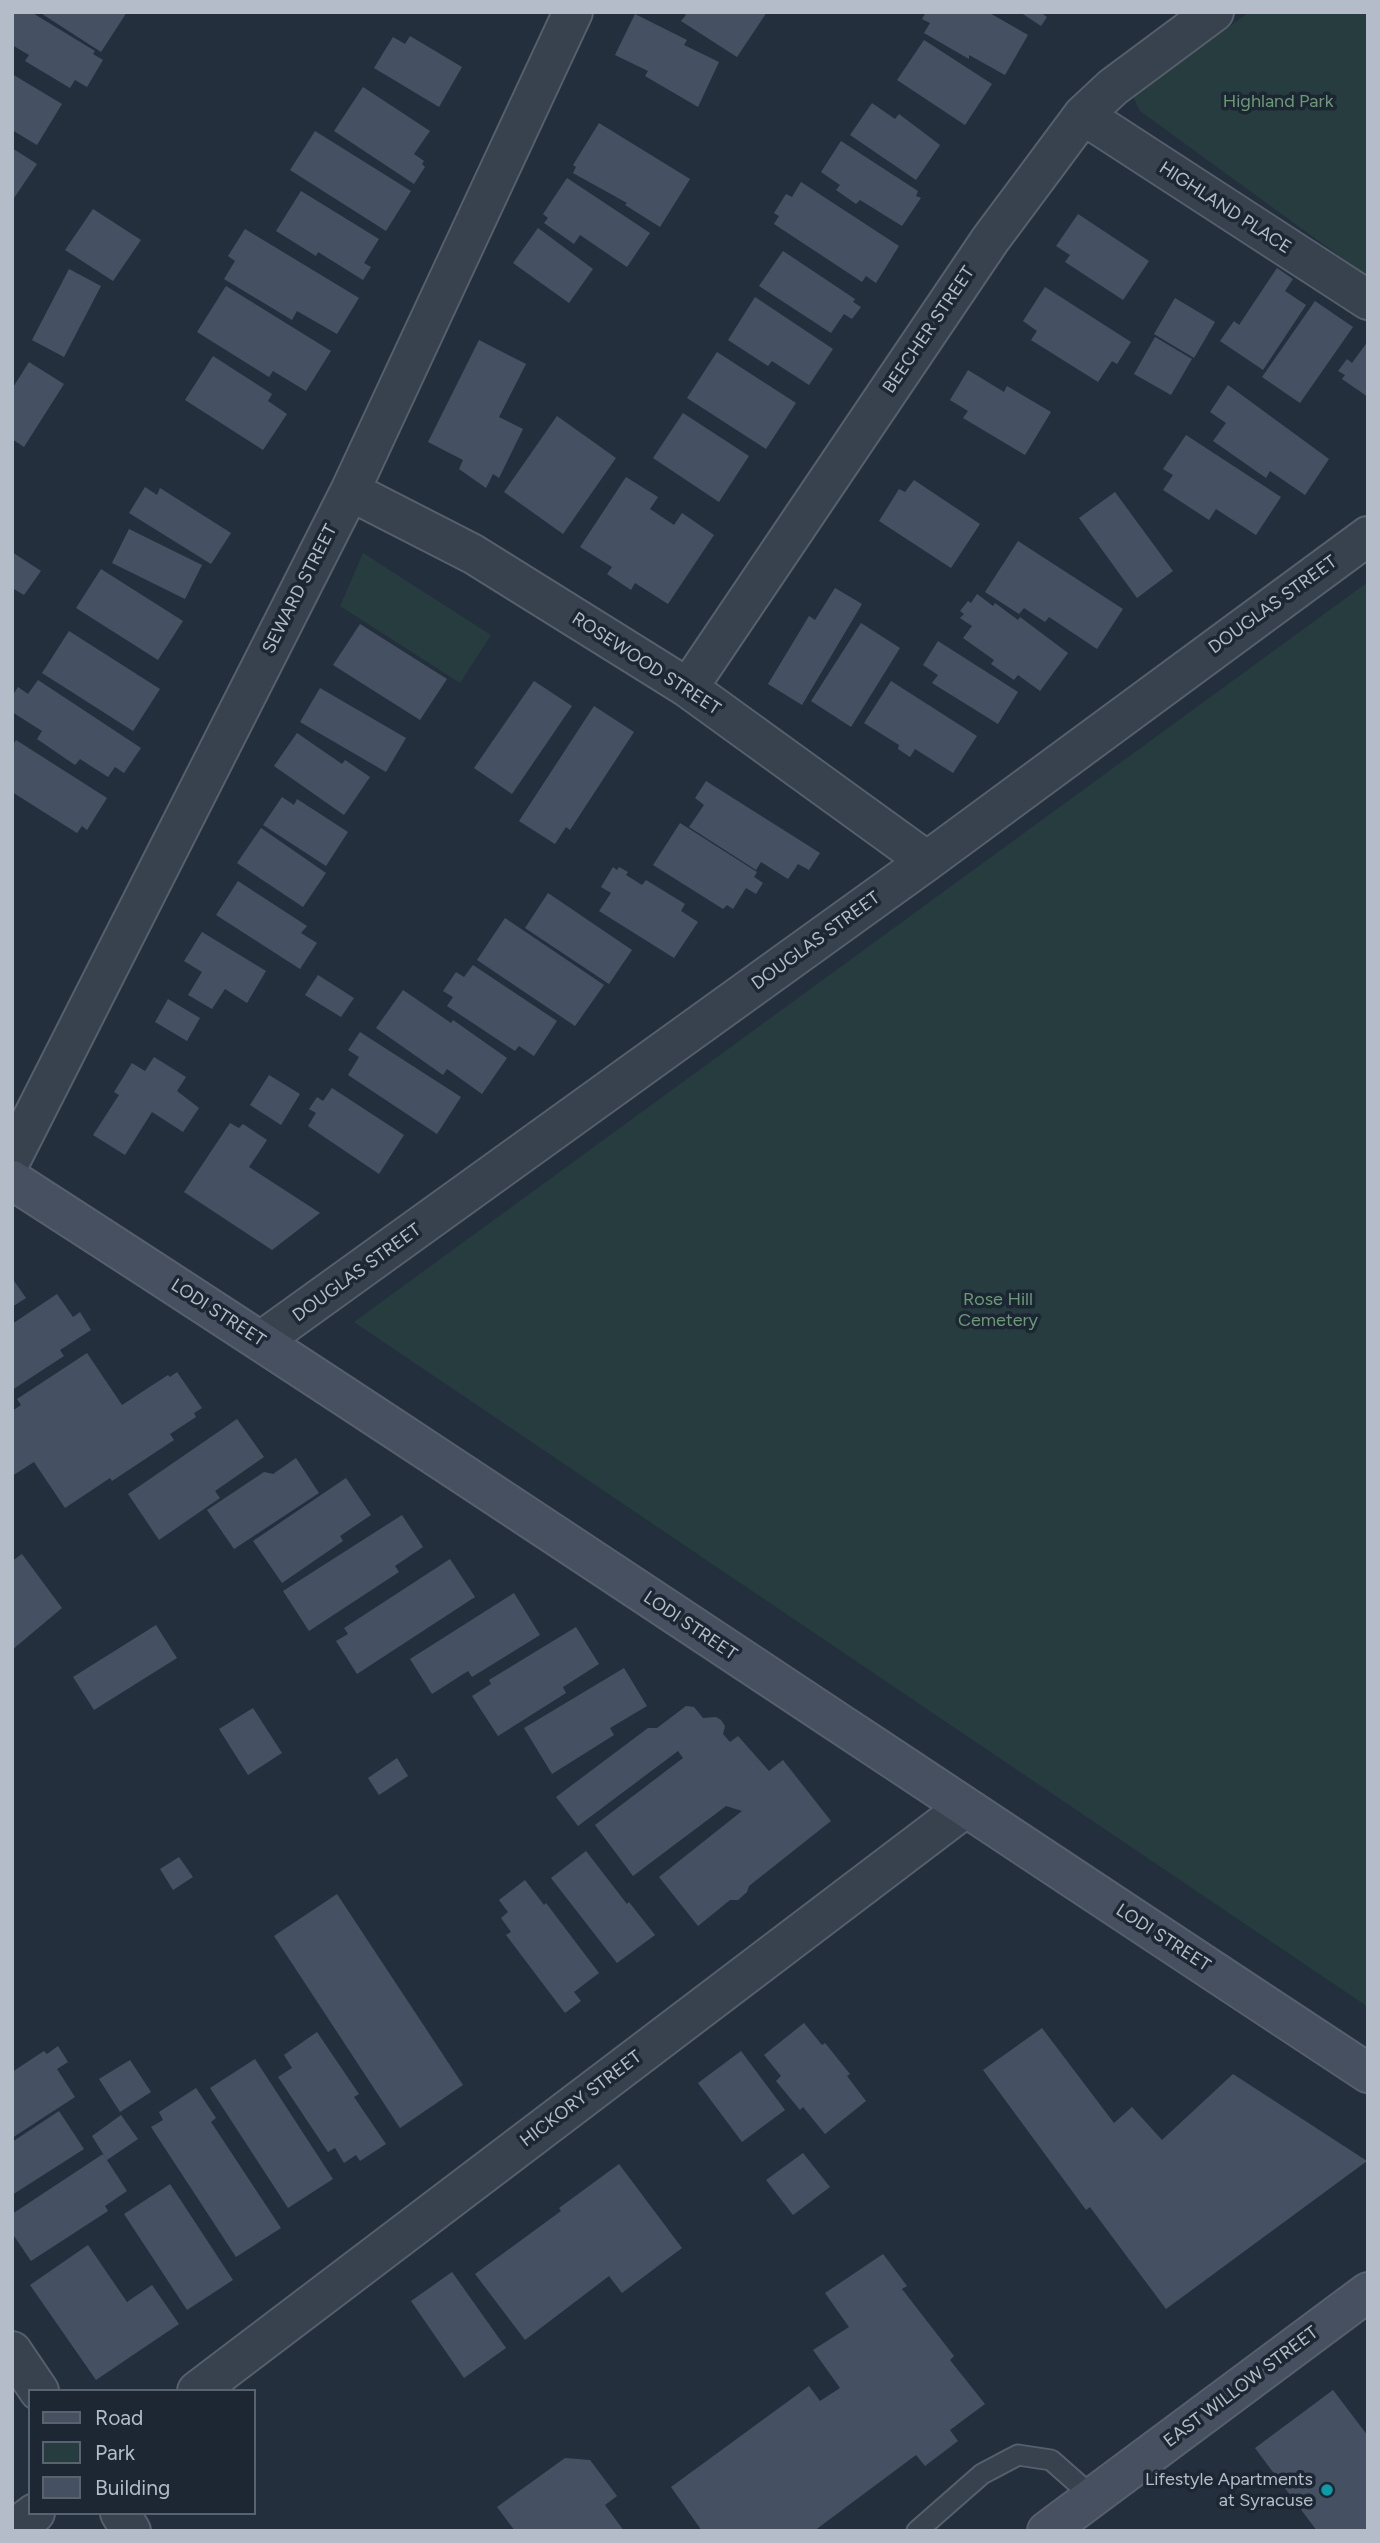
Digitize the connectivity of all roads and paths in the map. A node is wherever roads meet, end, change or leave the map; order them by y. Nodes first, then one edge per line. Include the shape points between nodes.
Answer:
1 (573, 12) edge
2 (1213, 12) edge
3 (1083, 115) junction
4 (1368, 300) edge
5 (350, 491) junction
6 (1368, 536) edge
7 (688, 688) junction
8 (927, 861) junction
9 (12, 1158) edge
10 (12, 1180) edge
11 (261, 1340) junction
12 (965, 1808) junction
13 (1368, 2073) edge
14 (1368, 2292) edge
15 (12, 2351) edge
16 (38, 2389) edge
17 (200, 2389) edge
18 (1093, 2497) junction
19 (32, 2515) edge
20 (121, 2515) edge
21 (12, 2530) edge
22 (131, 2531) edge
23 (917, 2531) edge
24 (1047, 2531) edge

1 - 5 street, SEWARD STREET
2 - 3 street, BEECHER STREET
3 - 4 street, HIGHLAND PLACE
3 - 7 street, BEECHER STREET via 990,240
5 - 7 street, ROSEWOOD STREET via 473,554
5 - 9 street, SEWARD STREET
6 - 8 street, DOUGLAS STREET
7 - 8 street, ROSEWOOD STREET
8 - 11 street, DOUGLAS STREET
10 - 11 street, LODI STREET
11 - 12 street, LODI STREET
12 - 13 street, LODI STREET
12 - 17 street, HICKORY STREET
14 - 18 street, EAST WILLOW STREET
15 - 16 street
18 - 23 lane via 1051,2460 1018,2455 982,2474
18 - 24 street, EAST WILLOW STREET
19 - 21 street
20 - 22 street

